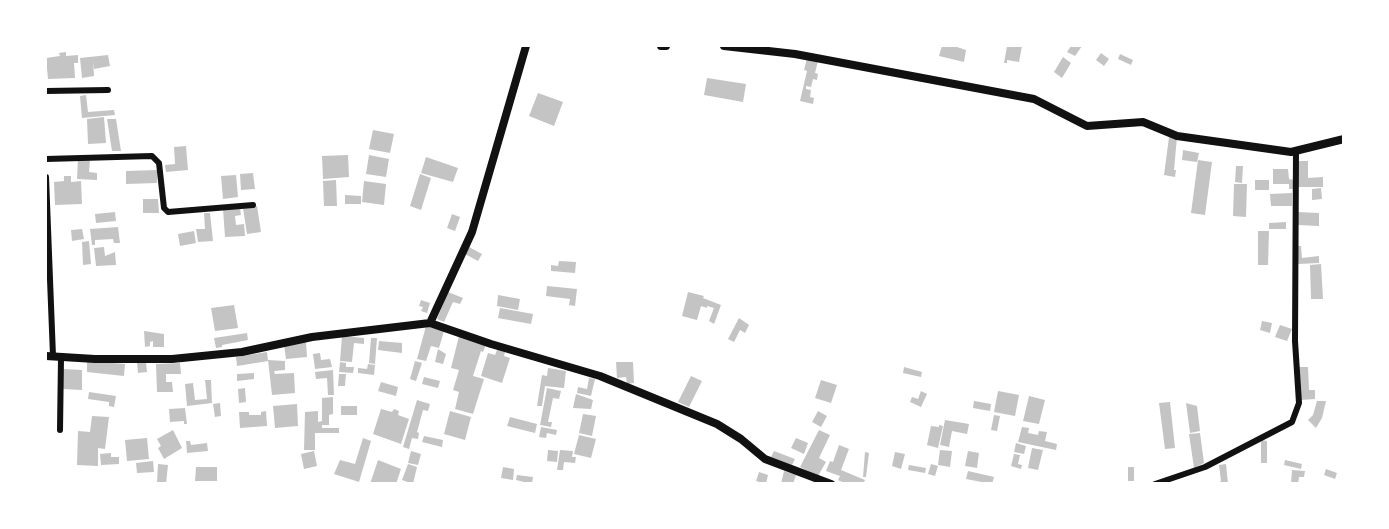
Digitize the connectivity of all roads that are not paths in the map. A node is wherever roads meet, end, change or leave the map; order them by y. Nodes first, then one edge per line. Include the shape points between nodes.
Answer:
1 (526, 46) edge
2 (724, 46) edge
3 (108, 89) dead end
4 (46, 91) edge
5 (1343, 139) edge
6 (1296, 150) junction
7 (46, 159) edge
8 (46, 177) edge
9 (253, 205) dead end
10 (430, 323) junction
11 (53, 357) edge
12 (60, 430) dead end
13 (831, 484) edge
14 (1154, 484) edge

1 - 10 street via 472,232
2 - 6 street via 795,54 1034,99 1087,126 1143,122 1177,136
3 - 4 street
5 - 6 street
6 - 14 street via 1299,403 1292,422 1205,467
7 - 9 street via 152,156 159,163 168,212
8 - 11 street
10 - 11 street via 172,359
10 - 13 street via 600,376 717,424 765,459
11 - 12 street

